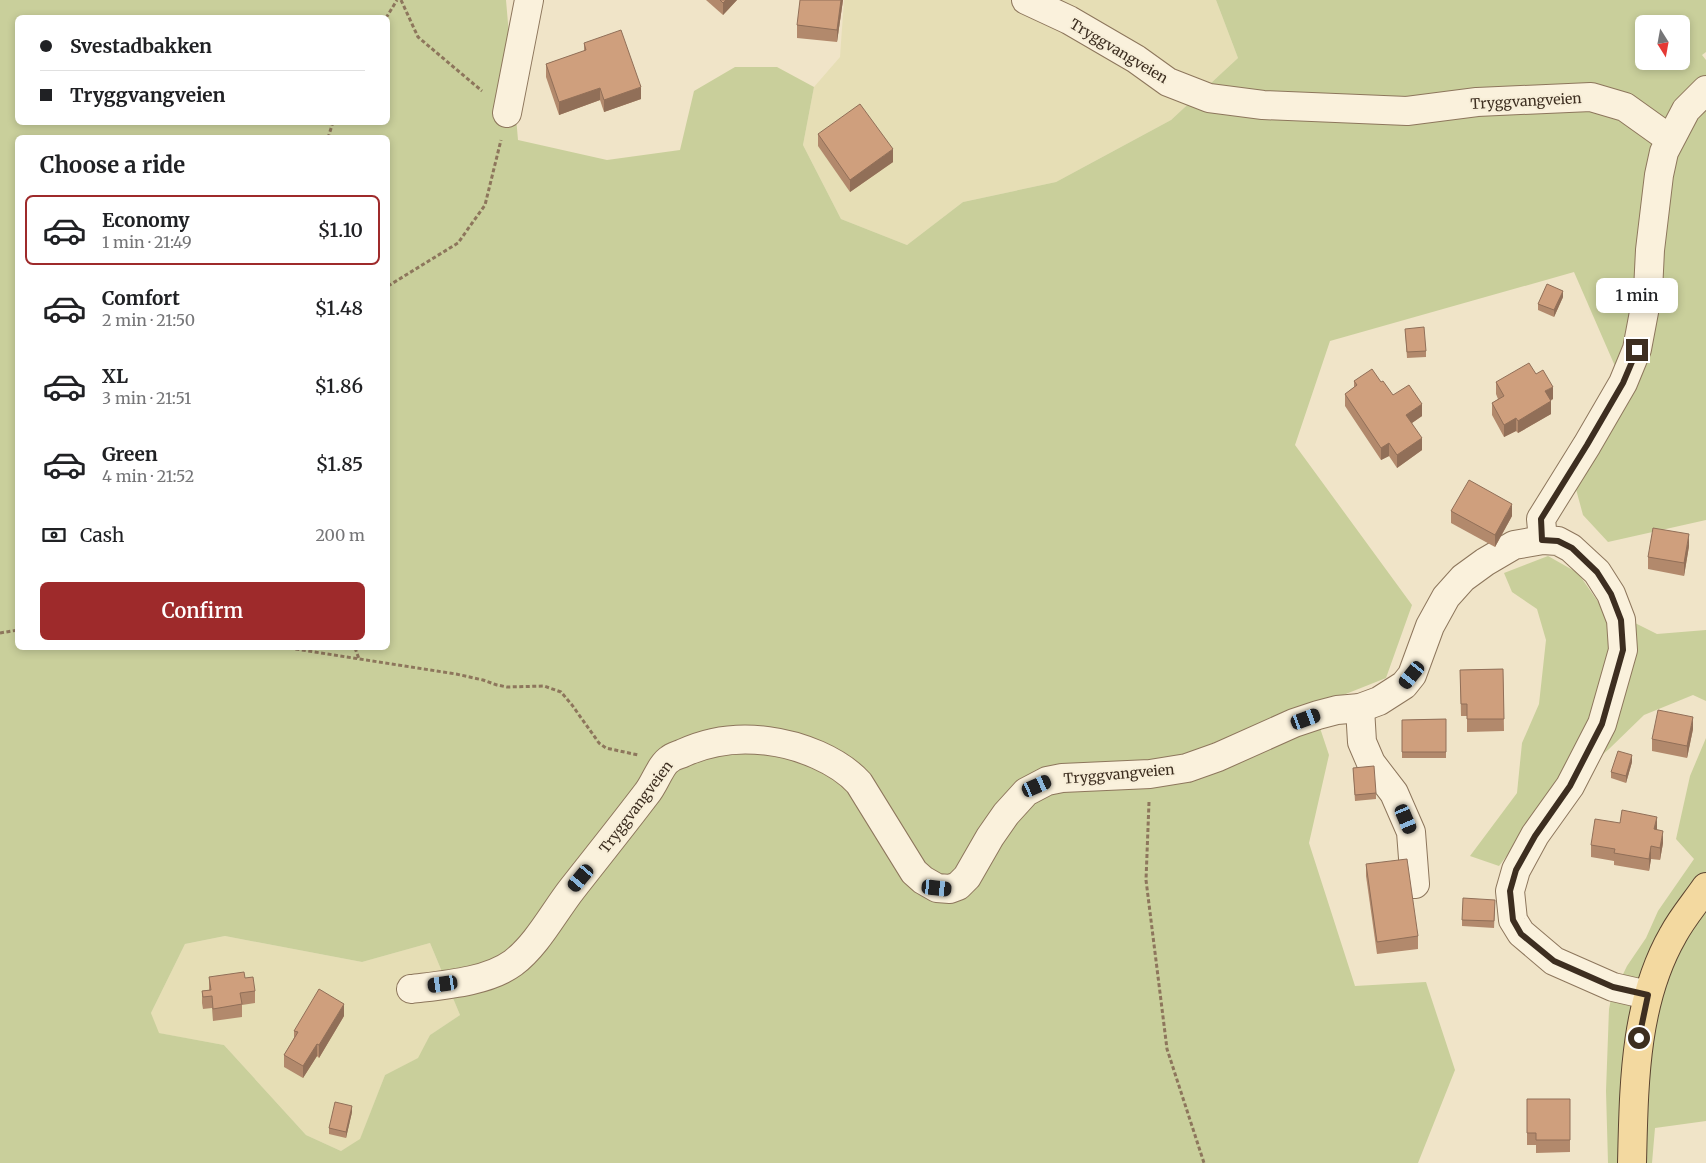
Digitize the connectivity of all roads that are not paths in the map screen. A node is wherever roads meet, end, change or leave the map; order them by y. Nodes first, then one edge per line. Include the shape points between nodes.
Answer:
1 (529, 0) edge
2 (1026, 0) edge
3 (1706, 90) edge
4 (508, 113) road end
5 (1671, 137) junction
6 (1542, 540) junction
7 (1360, 708) junction
8 (1415, 884) dead end
9 (1706, 888) edge
10 (411, 989) dead end
11 (1648, 995) junction
12 (1632, 1163) edge

1 - 4 street
2 - 5 street, Tryggvangveien via 1069,20 1136,59 1168,82 1209,98 1263,105 1407,111 1477,102 1591,97 1625,108
3 - 5 street via 1686,110
5 - 6 street via 1659,174 1648,291 1637,350 1623,383 1541,519
6 - 7 street, Tryggvangveien via 1514,546 1462,578 1446,597 1430,626 1412,675 1404,685 1379,701
6 - 11 street, Tryggvangveien via 1558,541 1572,548 1597,572 1611,594 1621,620 1623,650 1602,724 1570,786 1516,870 1510,891 1513,920 1521,934 1554,961 1613,987
7 - 8 street via 1362,742 1371,763 1394,793 1411,832
7 - 10 street, Tryggvangveien via 1337,710 1294,723 1187,768 1150,774 1047,781 1026,792 1006,814 967,877 950,889 937,888 914,872 860,783 834,763 781,742 752,739 701,745 668,759 649,790 525,953 512,964 496,973
9 - 11 main road via 1672,935
11 - 12 main road via 1639,1038

